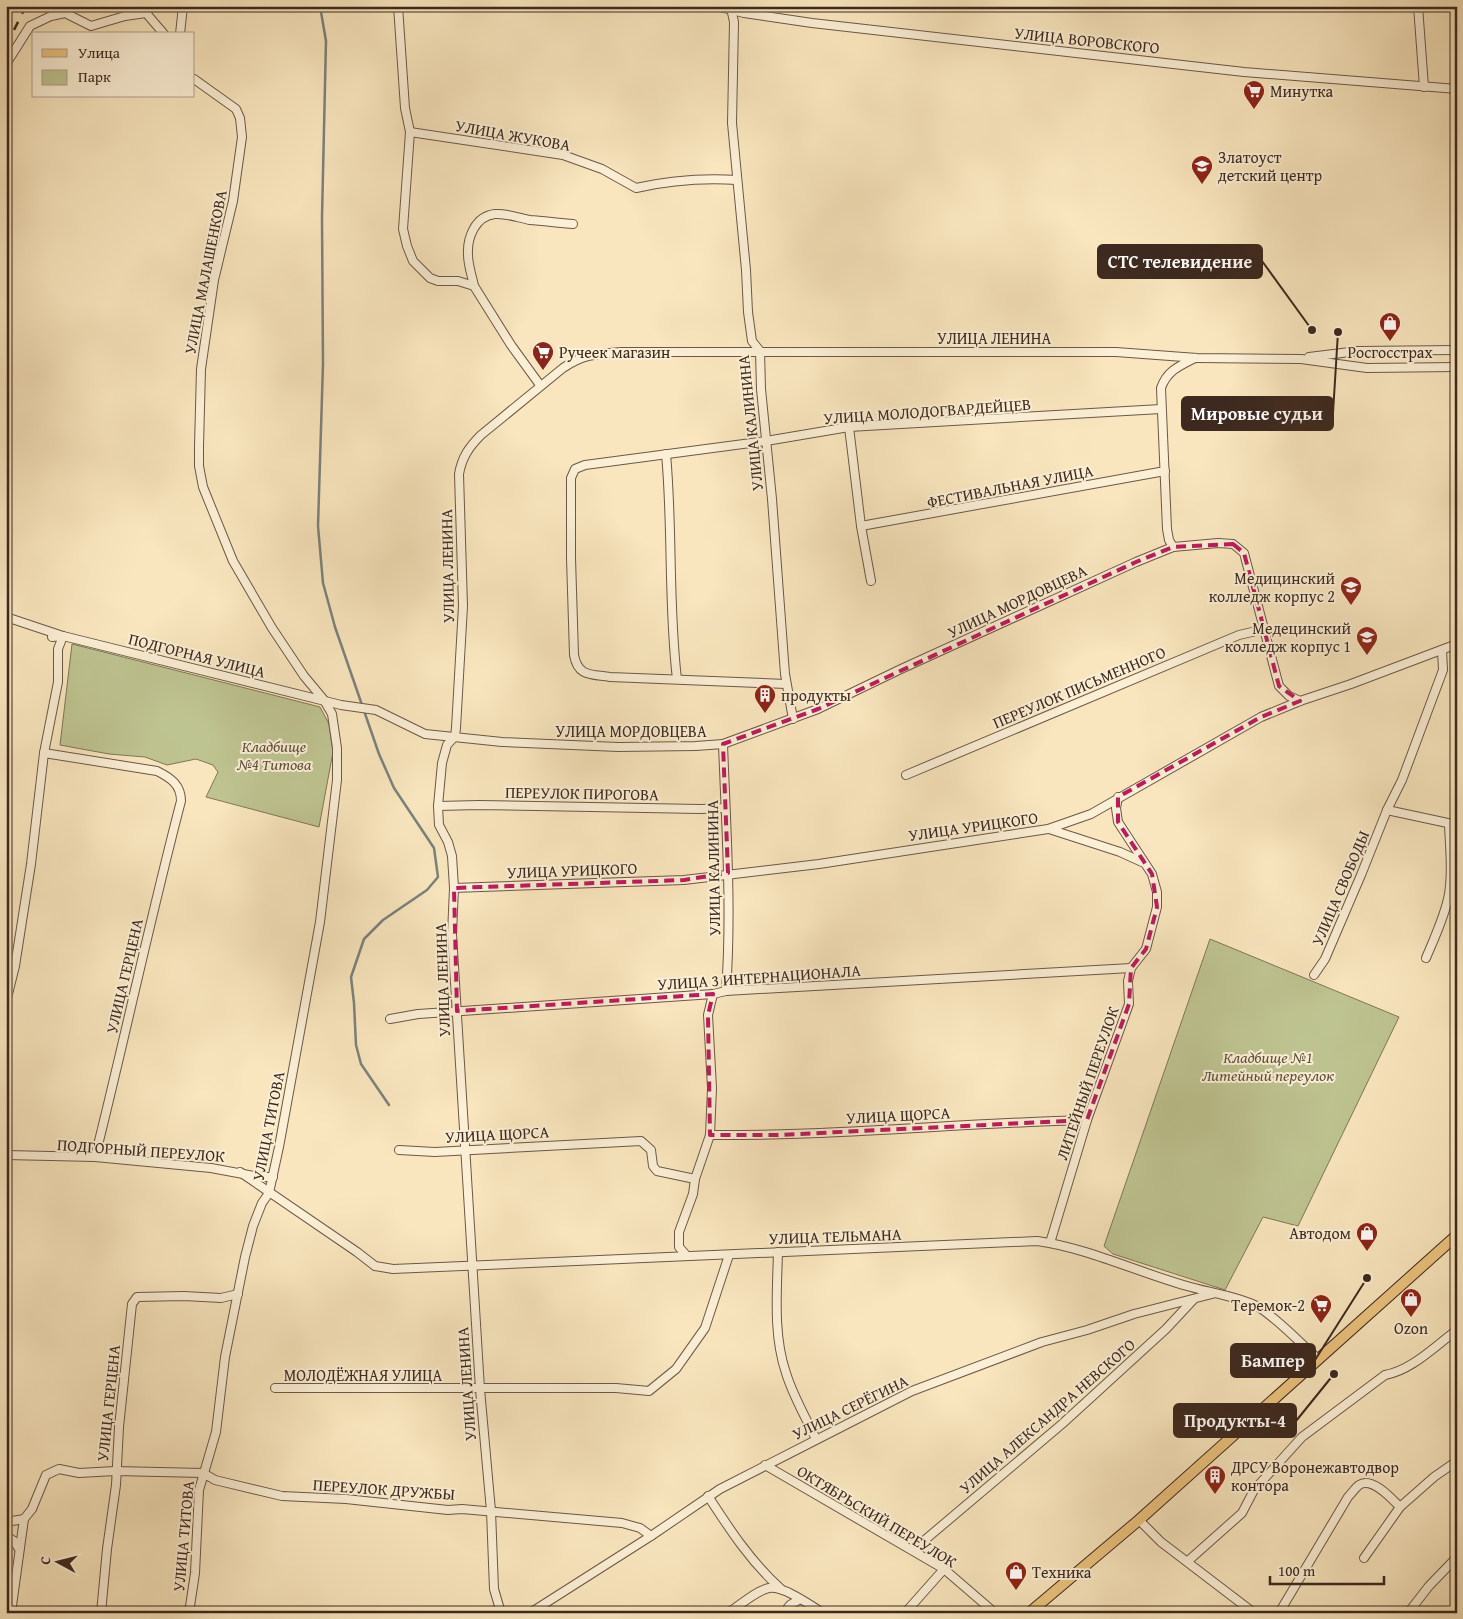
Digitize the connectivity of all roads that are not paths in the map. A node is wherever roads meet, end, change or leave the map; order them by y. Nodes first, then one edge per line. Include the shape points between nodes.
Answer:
1 (183, 6) edge
2 (398, 6) edge
3 (716, 6) edge
4 (1418, 6) edge
5 (731, 8) edge
6 (149, 10) edge
7 (163, 32) edge
8 (180, 32) edge
9 (6, 64) edge
10 (195, 80) edge
11 (1424, 87) junction
12 (1457, 89) edge
13 (410, 132) junction
14 (737, 180) junction
15 (573, 224) dead end
16 (474, 286) junction
17 (1457, 350) edge
18 (760, 351) junction
19 (1197, 358) junction
20 (1301, 358) junction
21 (1457, 367) edge
22 (540, 385) junction
23 (1161, 409) junction
24 (849, 426) junction
25 (766, 441) junction
26 (666, 454) junction
27 (1165, 471) junction
28 (861, 526) junction
29 (1173, 547) junction
30 (871, 581) dead end
31 (6, 617) edge
32 (1265, 630) junction
33 (63, 636) junction
34 (52, 638) dead end
35 (1457, 644) edge
36 (1442, 650) junction
37 (677, 680) junction
38 (786, 684) junction
39 (324, 700) junction
40 (1300, 700) junction
41 (341, 705) junction
42 (332, 714) junction
43 (793, 719) junction
44 (454, 736) junction
45 (723, 744) junction
46 (44, 753) junction
47 (906, 775) dead end
48 (1118, 797) junction
49 (438, 806) junction
50 (725, 808) junction
51 (1387, 810) junction
52 (1453, 825) edge
53 (1048, 829) junction
54 (1143, 863) junction
55 (728, 873) junction
56 (454, 888) junction
57 (1426, 958) dead end
58 (1131, 968) junction
59 (1314, 974) dead end
60 (726, 992) junction
61 (713, 994) junction
62 (6, 1002) edge
63 (457, 1011) junction
64 (390, 1019) dead end
65 (1087, 1120) junction
66 (710, 1134) junction
67 (399, 1150) dead end
68 (464, 1150) junction
69 (6, 1155) edge
70 (95, 1157) junction
71 (240, 1172) junction
72 (273, 1177) junction
73 (695, 1178) junction
74 (269, 1193) junction
75 (1457, 1235) edge
76 (1050, 1243) junction
77 (778, 1252) junction
78 (729, 1255) junction
79 (686, 1256) junction
80 (472, 1266) junction
81 (238, 1294) junction
82 (1214, 1294) junction
83 (1194, 1298) junction
84 (1457, 1330) edge
85 (1318, 1359) junction
86 (275, 1388) dead end
87 (480, 1389) junction
88 (816, 1439) junction
89 (1457, 1461) edge
90 (765, 1465) junction
91 (115, 1471) junction
92 (203, 1473) junction
93 (708, 1496) junction
94 (1400, 1507) junction
95 (491, 1511) junction
96 (24, 1519) junction
97 (1139, 1520) junction
98 (6, 1522) edge
99 (6, 1536) edge
100 (651, 1536) junction
101 (19, 1549) junction
102 (913, 1550) junction
103 (1457, 1557) edge
104 (1364, 1558) dead end
105 (1188, 1562) junction
106 (944, 1570) junction
107 (781, 1589) junction
108 (800, 1599) junction
109 (11, 1613) edge
110 (101, 1613) edge
111 (189, 1613) edge
112 (501, 1613) edge
113 (530, 1613) edge
114 (728, 1613) edge
115 (784, 1613) edge
116 (823, 1613) edge
117 (904, 1613) edge
118 (996, 1613) edge
119 (1029, 1613) edge
120 (1254, 1613) edge
121 (1280, 1613) edge
122 (1408, 1613) edge

1 - 8 street
2 - 13 street
3 - 5 street, УЛИЦА ВОРОВСКОГО
4 - 11 street
5 - 11 street, УЛИЦА ВОРОВСКОГО via 832,26 1244,72
5 - 14 street, УЛИЦА КАЛИНИНА via 734,22 732,123
6 - 7 street
6 - 9 street via 91,26 65,13 51,16 30,26
10 - 39 street, УЛИЦА МАЛАШЕНКОВА via 236,110 242,138 233,200 214,280 201,369 198,446 203,487 233,561 277,636
11 - 12 street, УЛИЦА ВОРОВСКОГО
13 - 14 street, УЛИЦА ЖУКОВА via 563,155 602,169 636,188 658,183
13 - 16 street via 403,230 413,261 430,278
14 - 18 street, УЛИЦА КАЛИНИНА via 748,312 752,341
15 - 16 street via 496,214 478,221 468,244
16 - 22 street
17 - 20 street via 1358,351
18 - 19 street, УЛИЦА ЛЕНИНА via 1116,352
18 - 22 street, УЛИЦА ЛЕНИНА via 595,354 577,359
18 - 25 street, УЛИЦА КАЛИНИНА
19 - 20 street, УЛИЦА ЛЕНИНА
19 - 23 street via 1180,365 1165,377 1161,388
20 - 21 street, УЛИЦА ЛЕНИНА via 1367,368
22 - 44 street, УЛИЦА ЛЕНИНА via 480,435 461,460 463,606
23 - 24 street, УЛИЦА МОЛОДОГВАРДЕЙЦЕВ
23 - 27 street
24 - 25 street, УЛИЦА МОЛОДОГВАРДЕЙЦЕВ
24 - 28 street
25 - 26 street, УЛИЦА МОЛОДОГВАРДЕЙЦЕВ
25 - 38 street, УЛИЦА КАЛИНИНА
26 - 37 street via 672,638
26 - 37 street, УЛИЦА МОЛОДОГВАРДЕЙЦЕВ via 575,469 571,478 574,655 579,669 586,674
27 - 28 street, ФЕСТИВАЛЬНАЯ УЛИЦА
27 - 29 street via 1167,529
28 - 30 street
29 - 32 street, УЛИЦА МОРДОВЦЕВА via 1233,544 1244,553
29 - 43 street, УЛИЦА МОРДОВЦЕВА
31 - 33 street, ПОДГОРНАЯ УЛИЦА
32 - 40 street, УЛИЦА МОРДОВЦЕВА via 1279,686 1289,696
32 - 47 street, ПЕРЕУЛОК ПИСЬМЕННОГО via 1239,635
33 - 34 street, ПОДГОРНАЯ УЛИЦА
33 - 39 street, ПОДГОРНАЯ УЛИЦА
33 - 46 street via 58,649 58,682
35 - 36 street, УЛИЦА УРИЦКОГО
36 - 40 street, УЛИЦА УРИЦКОГО
36 - 51 street, УЛИЦА СВОБОДЫ via 1443,670 1402,780
37 - 38 street, УЛИЦА МОЛОДОГВАРДЕЙЦЕВ
38 - 43 street, УЛИЦА КАЛИНИНА
39 - 41 street, УЛИЦА МОРДОВЦЕВА
39 - 42 street, УЛИЦА ТИТОВА
40 - 48 street, УЛИЦА УРИЦКОГО via 1261,717
41 - 42 street
41 - 44 street, УЛИЦА МОРДОВЦЕВА via 368,708 425,734
42 - 72 street, УЛИЦА ТИТОВА via 337,780 331,843 320,922
43 - 45 street, УЛИЦА МОРДОВЦЕВА
44 - 45 street, УЛИЦА МОРДОВЦЕВА via 525,744
44 - 49 street, УЛИЦА ЛЕНИНА via 447,745 442,763
45 - 50 street, УЛИЦА КАЛИНИНА
46 - 62 street via 24,911
46 - 70 street, УЛИЦА ГЕРЦЕНА via 157,771 169,777 181,790 181,801
48 - 53 street, УЛИЦА УРИЦКОГО via 1091,814
48 - 54 street via 1118,822
49 - 50 street, ПЕРЕУЛОК ПИРОГОВА
49 - 56 street, УЛИЦА ЛЕНИНА via 439,825 452,856
50 - 55 street, УЛИЦА КАЛИНИНА
51 - 52 street
51 - 59 street, УЛИЦА СВОБОДЫ via 1362,875 1324,960
52 - 57 street via 1448,897
53 - 54 street via 1120,852
53 - 55 street, УЛИЦА УРИЦКОГО via 818,864
54 - 58 street via 1152,874 1158,892 1157,907 1146,949
55 - 56 street, УЛИЦА УРИЦКОГО via 684,880
55 - 60 street, УЛИЦА КАЛИНИНА
56 - 63 street, УЛИЦА ЛЕНИНА via 452,934
58 - 60 street, УЛИЦА 3 ИНТЕРНАЦИОНАЛА
58 - 65 street, ЛИТЕЙНЫЙ ПЕРЕУЛОК via 1129,1004
60 - 61 street, УЛИЦА 3 ИНТЕРНАЦИОНАЛА
61 - 63 street, УЛИЦА 3 ИНТЕРНАЦИОНАЛА
61 - 66 street via 708,1015 712,1088
63 - 64 street, УЛИЦА 3 ИНТЕРНАЦИОНАЛА
63 - 68 street, УЛИЦА ЛЕНИНА
65 - 66 street, УЛИЦА ЩОРСА via 778,1135
65 - 76 street, ЛИТЕЙНЫЙ ПЕРЕУЛОК
66 - 73 street
67 - 68 street, УЛИЦА ЩОРСА
68 - 73 street, УЛИЦА ЩОРСА via 641,1141 651,1150 657,1171
68 - 80 street, УЛИЦА ЛЕНИНА
69 - 70 street, ПОДГОРНЫЙ ПЕРЕУЛОК
70 - 71 street, ПОДГОРНЫЙ ПЕРЕУЛОК
71 - 72 street, ПОДГОРНЫЙ ПЕРЕУЛОК
71 - 74 street, УЛИЦА ТЕЛЬМАНА
72 - 74 street, УЛИЦА ТИТОВА
73 - 79 street via 693,1194 679,1232 679,1247
74 - 80 street, УЛИЦА ТЕЛЬМАНА via 375,1266 392,1269
74 - 81 street, УЛИЦА ТИТОВА via 253,1226
75 - 85 main road
76 - 77 street, УЛИЦА ТЕЛЬМАНА
76 - 82 street, УЛИЦА ТЕЛЬМАНА
77 - 78 street, УЛИЦА ТЕЛЬМАНА
77 - 88 street via 776,1310 779,1342 786,1373
78 - 79 street, УЛИЦА ТЕЛЬМАНА
78 - 87 street, МОЛОДЁЖНАЯ УЛИЦА via 705,1328 676,1369 649,1391 616,1388
79 - 80 street, УЛИЦА ТЕЛЬМАНА
80 - 87 street, УЛИЦА ЛЕНИНА
81 - 91 street, УЛИЦА ГЕРЦЕНА via 221,1298 137,1297 132,1304
81 - 92 street, УЛИЦА ТИТОВА via 225,1357 216,1432
82 - 83 street, УЛИЦА СЕРЁГИНА
82 - 85 street, УЛИЦА ТЕЛЬМАНА via 1260,1308
83 - 88 street, УЛИЦА СЕРЁГИНА via 1042,1342 961,1372 912,1391
83 - 102 street, УЛИЦА АЛЕКСАНДРА НЕВСКОГО via 1166,1329 1062,1424
84 - 105 street via 1413,1363 1385,1375 1302,1437 1254,1490 1242,1513
85 - 97 main road
86 - 87 street, МОЛОДЁЖНАЯ УЛИЦА
87 - 95 street, УЛИЦА ЛЕНИНА
88 - 90 street, УЛИЦА СЕРЁГИНА
89 - 94 street
90 - 93 street, УЛИЦА СЕРЁГИНА
90 - 102 street, ОКТЯБРЬСКИЙ ПЕРЕУЛОК
91 - 92 street, ПЕРЕУЛОК ДРУЖБЫ
91 - 96 street via 79,1473 59,1469 46,1475 32,1509
91 - 110 street, УЛИЦА ГЕРЦЕНА
92 - 95 street, ПЕРЕУЛОК ДРУЖБЫ via 214,1480 282,1496
92 - 111 street, УЛИЦА ТИТОВА
93 - 100 street, УЛИЦА СЕРЁГИНА
93 - 107 street via 752,1560
94 - 104 street
94 - 121 street via 1372,1484 1364,1482 1359,1485 1348,1497
95 - 100 street, ПЕРЕУЛОК ДРУЖБЫ via 622,1523 640,1528
95 - 112 street, УЛИЦА ЛЕНИНА via 494,1589
96 - 98 street
96 - 101 street
97 - 105 street
97 - 119 main road
99 - 101 street
100 - 113 street, УЛИЦА СЕРЁГИНА
101 - 109 street
102 - 106 street, ОКТЯБРЬСКИЙ ПЕРЕУЛОК
103 - 122 street
105 - 120 street
106 - 117 street
106 - 118 street, ОКТЯБРЬСКИЙ ПЕРЕУЛОК
107 - 108 street
107 - 114 street via 762,1590
108 - 115 street
108 - 116 street

